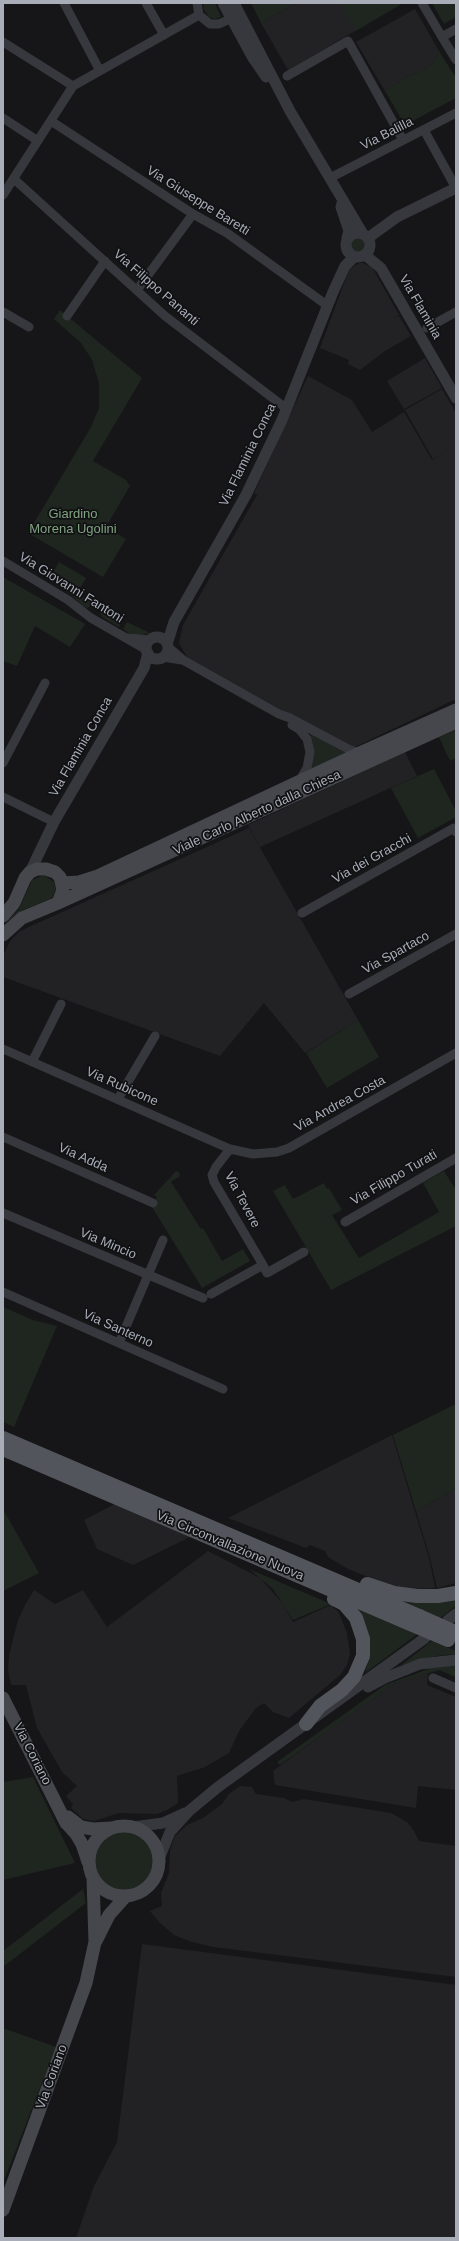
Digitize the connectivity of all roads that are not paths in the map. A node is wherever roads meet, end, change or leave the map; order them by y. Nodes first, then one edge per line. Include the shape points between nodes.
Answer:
1 (64, 3) edge
2 (146, 3) edge
3 (197, 3) edge
4 (223, 3) edge
5 (234, 3) edge
6 (422, 3) edge
7 (199, 15) junction
8 (230, 19) junction
9 (456, 29) edge
10 (164, 35) junction
11 (442, 37) junction
12 (3, 42) edge
13 (456, 60) edge
14 (100, 71) junction
15 (287, 76) dead end
16 (74, 86) junction
17 (290, 111) junction
18 (456, 113) edge
19 (3, 118) edge
20 (51, 121) junction
21 (424, 130) junction
22 (38, 140) junction
23 (403, 140) junction
24 (330, 178) junction
25 (14, 179) junction
26 (456, 188) edge
27 (3, 194) edge
28 (343, 199) junction
29 (193, 214) junction
30 (366, 236) junction
31 (346, 239) junction
32 (360, 256) junction
33 (105, 261) junction
34 (137, 290) junction
35 (333, 292) junction
36 (328, 306) junction
37 (3, 312) edge
38 (456, 312) edge
39 (67, 316) dead end
40 (29, 327) dead end
41 (427, 328) dead end
42 (456, 398) edge
43 (286, 409) junction
44 (3, 561) edge
45 (157, 648) junction
46 (45, 683) dead end
47 (456, 710) edge
48 (279, 714) junction
49 (456, 722) edge
50 (360, 753) junction
51 (3, 764) edge
52 (299, 781) junction
53 (3, 797) edge
54 (54, 822) junction
55 (455, 830) edge
56 (45, 842) junction
57 (138, 862) junction
58 (49, 869) junction
59 (30, 872) junction
60 (62, 883) junction
61 (58, 903) junction
62 (302, 913) dead end
63 (3, 916) edge
64 (456, 934) edge
65 (3, 935) edge
66 (349, 994) dead end
67 (61, 1004) dead end
68 (155, 1036) dead end
69 (3, 1049) edge
70 (456, 1053) edge
71 (32, 1062) junction
72 (118, 1099) junction
73 (3, 1137) edge
74 (230, 1149) junction
75 (456, 1158) edge
76 (153, 1203) dead end
77 (3, 1213) edge
78 (345, 1222) dead end
79 (163, 1240) dead end
80 (304, 1252) dead end
81 (263, 1265) junction
82 (148, 1275) junction
83 (3, 1292) edge
84 (119, 1343) junction
85 (223, 1389) dead end
86 (3, 1438) edge
87 (3, 1449) edge
88 (207, 1526) junction
89 (214, 1540) junction
90 (456, 1593) edge
91 (413, 1620) junction
92 (453, 1630) edge
93 (425, 1638) dead end
94 (456, 1660) edge
95 (433, 1678) dead end
96 (456, 1688) edge
97 (3, 1698) edge
98 (332, 1706) junction
99 (306, 1724) junction
100 (60, 1810) junction
101 (189, 1811) junction
102 (133, 1827) junction
103 (113, 1828) junction
104 (158, 1859) junction
105 (88, 1862) junction
106 (93, 1878) junction
107 (126, 1896) junction
108 (95, 1942) junction
109 (3, 2210) edge

1 - 14 street
2 - 10 street
3 - 7 street
4 - 8 street
5 - 17 street
6 - 11 street
7 - 8 street via 210,24 219,24
7 - 10 street
8 - 17 street via 253,58
9 - 11 street
10 - 14 street
11 - 13 street
12 - 16 street
14 - 16 street
15 - 23 street via 348,41
16 - 20 street
17 - 24 street
18 - 21 street, Via Balilla
19 - 22 street
20 - 22 street
20 - 29 street, Via Giuseppe Baretti
21 - 23 street, Via Balilla
21 - 26 street
22 - 25 street
23 - 24 street, Via Balilla
24 - 28 street
25 - 27 street
25 - 33 street, Via Filippo Pananti
26 - 30 street via 397,216
28 - 30 street
28 - 31 street via 341,207 349,231
29 - 34 street
29 - 36 street, Via Giuseppe Baretti via 227,233
30 - 31 street via 353,234
30 - 32 street via 370,247
31 - 32 street via 346,249
31 - 35 street, Via Flaminia Conca
32 - 35 street, Via Flaminia Conca via 345,266
32 - 42 street, Via Flaminia via 381,268
33 - 34 street, Via Filippo Pananti
33 - 39 street
34 - 43 street, Via Filippo Pananti via 165,316
35 - 36 street, Via Flaminia Conca
36 - 43 street, Via Flaminia Conca
37 - 40 street
38 - 41 street
43 - 45 street, Via Flaminia Conca via 246,495
44 - 45 street, Via Giovanni Fantoni via 124,637
45 - 48 street, Via Giovanni Fantoni
45 - 54 street, Via Flaminia Conca
46 - 51 street
47 - 50 main road, Viale Carlo Alberto dalla Chiesa
48 - 50 street
48 - 52 street via 299,729 307,739 310,752
49 - 57 main road, Viale Carlo Alberto dalla Chiesa
50 - 52 main road, Viale Carlo Alberto dalla Chiesa
52 - 57 main road, Viale Carlo Alberto dalla Chiesa
53 - 54 street
54 - 56 street, Via Flaminia Conca
55 - 62 street, Via dei Gracchi
56 - 58 street
56 - 59 street, Via Flaminia Conca
57 - 60 main road, Viale Carlo Alberto dalla Chiesa via 86,880
57 - 61 main road, Viale Carlo Alberto dalla Chiesa
58 - 59 main road via 40,868
58 - 60 main road via 58,875
59 - 63 main road via 14,903
60 - 61 main road via 63,893
61 - 65 main road, Viale Carlo Alberto dalla Chiesa via 22,918
64 - 66 street, Via Spartaco
67 - 71 street
68 - 72 street
69 - 71 street, Via Rubicone
70 - 74 street, Via Andrea Costa via 289,1148 253,1154
71 - 72 street, Via Rubicone
72 - 74 street, Via Rubicone
73 - 76 street, Via Adda
74 - 81 street, Via Tevere via 212,1175
75 - 78 street, Via Filippo Turati
77 - 82 street, Via Mincio
79 - 82 street
80 - 81 street via 267,1272
81 - 82 street, Via Mincio via 207,1296
82 - 84 street
83 - 84 street, Via Santerno
84 - 85 street, Via Santerno
86 - 88 main road, Via Circonvallazione Nuova
87 - 89 main road, Via Circonvallazione Nuova
88 - 90 main road via 240,1532 379,1589 426,1597
88 - 91 main road, Via Circonvallazione Nuova
89 - 91 main road, Via Circonvallazione Nuova
89 - 99 main road via 226,1551 250,1564 344,1604 359,1625 364,1648 358,1671 342,1690 320,1706
91 - 92 main road, Via Circonvallazione Nuova, bridge
93 - 98 street
94 - 98 street via 425,1663 404,1669
95 - 96 street
97 - 100 main road, Via Coriano
98 - 99 street
99 - 101 street
100 - 103 main road, Via Coriano via 82,1827
100 - 105 main road, Via Coriano via 66,1823 82,1844
101 - 102 street via 163,1823
101 - 104 street via 170,1832
102 - 103 main road
102 - 104 main road via 151,1839
103 - 105 main road via 95,1841
104 - 107 main road via 158,1870 147,1886 140,1892
105 - 106 main road
106 - 107 main road via 107,1892
106 - 108 main road, Via Coriano
107 - 108 main road, Via Coriano via 109,1915
108 - 109 main road, Via Coriano via 86,1983

